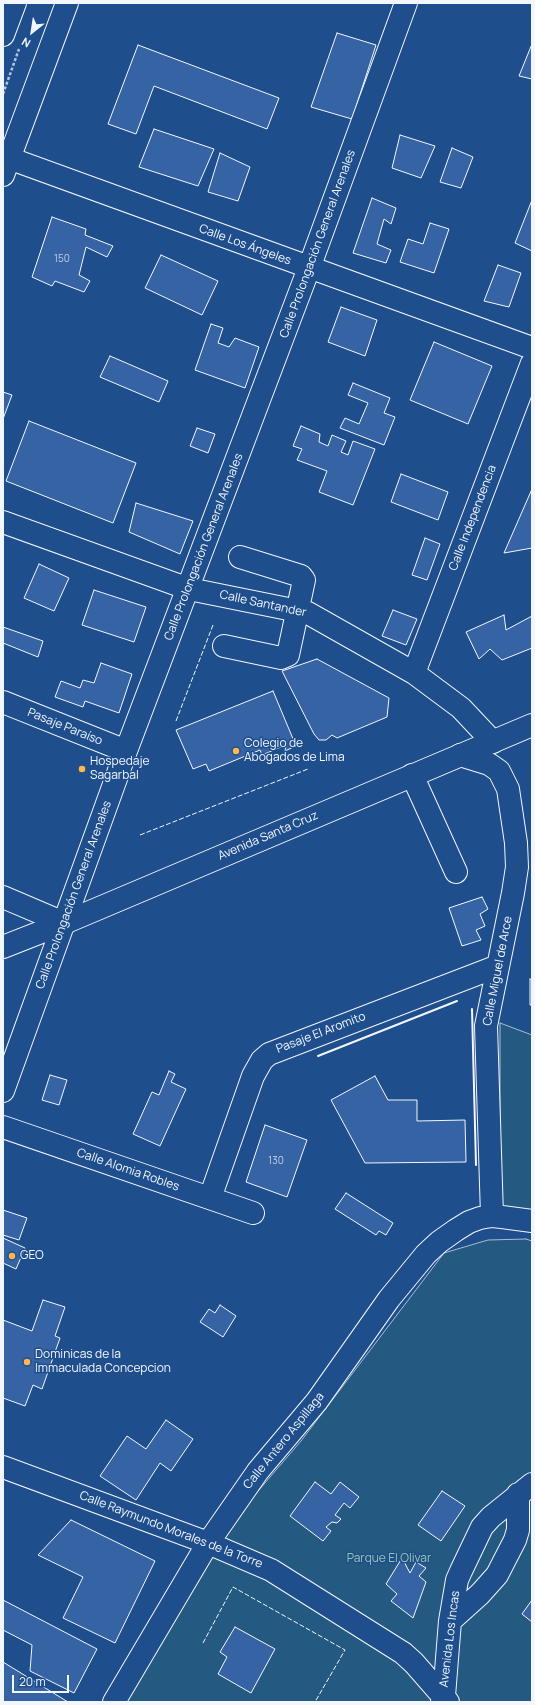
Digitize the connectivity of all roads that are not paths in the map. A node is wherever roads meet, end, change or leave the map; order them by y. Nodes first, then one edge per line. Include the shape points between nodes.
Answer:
1 (15, 3) edge
2 (67, 3) edge
3 (406, 3) edge
4 (3, 35) edge
5 (5, 164) edge
6 (309, 268) junction
7 (532, 348) edge
8 (532, 363) edge
9 (3, 522) edge
10 (240, 557) dead end
11 (189, 589) junction
12 (298, 611) junction
13 (224, 646) dead end
14 (414, 673) junction
15 (3, 702) edge
16 (532, 725) edge
17 (493, 742) junction
18 (126, 751) junction
19 (460, 755) junction
20 (412, 775) junction
21 (456, 872) dead end
22 (3, 897) edge
23 (64, 923) junction
24 (3, 947) edge
25 (498, 966) junction
26 (3, 1091) edge
27 (3, 1127) edge
28 (210, 1198) junction
29 (253, 1213) dead end
30 (492, 1216) junction
31 (532, 1221) edge
32 (3, 1467) edge
33 (525, 1489) edge
34 (208, 1543) junction
35 (450, 1621) junction
36 (444, 1700) edge
37 (114, 1702) edge

1 - 4 street
2 - 5 street
3 - 6 street, Calle Prolongación General Arenales
5 - 6 street, Calle Los Ángeles
6 - 7 street, Calle Los Ángeles
6 - 11 street, Calle Prolongación General Arenales
8 - 14 street, Calle Independencia
9 - 11 street, Calle Santander
10 - 12 street via 301,576 304,580
11 - 12 street, Calle Santander
11 - 18 street, Calle Prolongación General Arenales
12 - 13 street via 288,655 281,658
12 - 14 street, Calle Santander via 308,613
14 - 17 street, Calle Santander via 461,708
15 - 18 street, Pasaje Paraíso
16 - 17 street, Avenida Santa Cruz
17 - 19 street, Avenida Santa Cruz
18 - 23 street, Calle Prolongación General Arenales
19 - 20 street, Avenida Santa Cruz
19 - 25 street, Calle Miguel de Arce via 489,764 499,771 508,789 516,843 516,867
20 - 21 street
20 - 23 street, Avenida Santa Cruz
22 - 23 street
23 - 24 street, Avenida Santa Cruz
23 - 26 street, Calle Prolongación General Arenales
25 - 28 street, Pasaje El Aromito via 269,1054 262,1060 253,1076
25 - 30 street, Calle Miguel de Arce via 488,1013 486,1040
27 - 28 street, Calle Alomia Robles
28 - 29 street, Calle Alomia Robles
30 - 31 street
30 - 34 street, Calle Antero Aspillaga via 469,1222 426,1254 389,1299 317,1401 258,1471
32 - 34 street, Calle Raymundo Morales de la Torre
33 - 35 street via 515,1540 496,1575 480,1594
33 - 35 street, Avenida Los Incas via 491,1516 475,1539 457,1580
34 - 36 street, Calle Raymundo Morales de la Torre via 271,1570 389,1643 414,1663
34 - 37 street, Calle Antero Aspillaga
35 - 36 street, Avenida Los Incas

